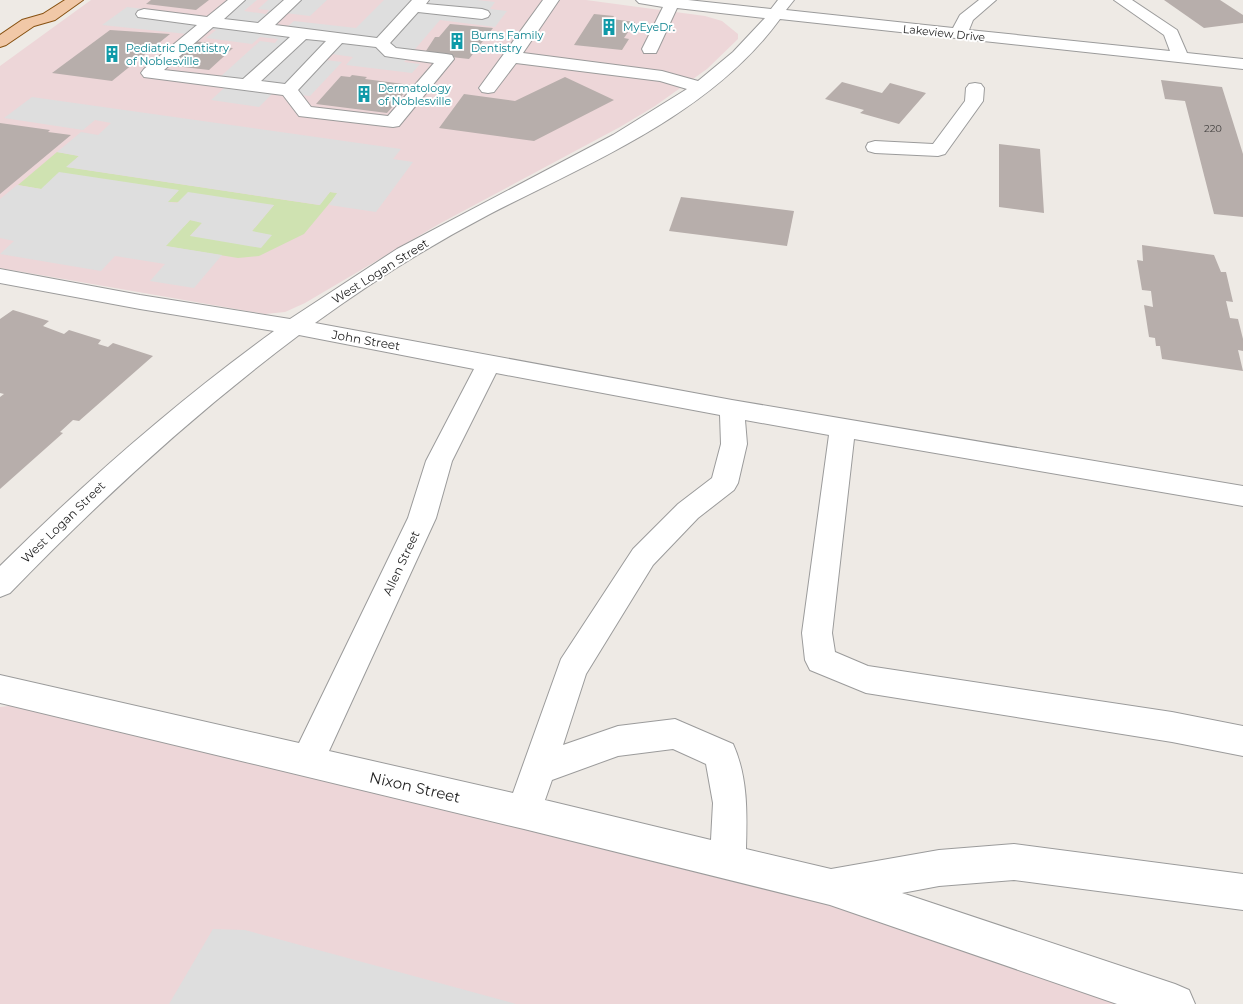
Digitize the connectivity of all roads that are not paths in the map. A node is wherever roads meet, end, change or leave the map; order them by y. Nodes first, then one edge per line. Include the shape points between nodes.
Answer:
1 (51, 0) edge
2 (75, 0) edge
3 (237, 0) edge
4 (293, 0) edge
5 (551, 0) edge
6 (644, 0) edge
7 (786, 0) edge
8 (988, 0) edge
9 (1122, 0) edge
10 (667, 2) edge
11 (418, 3) edge
12 (144, 14) dead end
13 (482, 14) dead end
14 (777, 15) junction
15 (210, 22) junction
16 (28, 23) junction
17 (261, 29) junction
18 (302, 34) junction
19 (959, 34) junction
20 (338, 38) junction
21 (0, 42) edge
22 (386, 48) junction
23 (650, 49) dead end
24 (512, 57) junction
25 (1181, 58) junction
26 (1243, 64) edge
27 (248, 85) junction
28 (488, 88) dead end
29 (702, 88) junction
30 (975, 88) dead end
31 (289, 90) junction
32 (874, 147) dead end
33 (0, 276) edge
34 (295, 327) junction
35 (489, 363) junction
36 (732, 409) junction
37 (844, 428) junction
38 (1243, 496) edge
39 (0, 584) edge
40 (0, 689) edge
41 (1243, 742) edge
42 (307, 762) junction
43 (538, 769) junction
44 (524, 812) junction
45 (728, 862) junction
46 (830, 887) junction
47 (1243, 892) edge
48 (1175, 1004) edge

1 - 16 main road via 31,14
2 - 16 main road via 49,17
3 - 15 street
4 - 17 street
5 - 24 street
6 - 10 street, Lakeview Drive
7 - 14 street, West Logan Street
8 - 19 street via 966,18
9 - 25 street via 1170,34
10 - 14 street, Lakeview Drive
10 - 23 street
11 - 13 street
11 - 22 street
12 - 15 street
14 - 19 street, Lakeview Drive
14 - 29 street, West Logan Street via 741,56
15 - 17 street
15 - 27 street via 150,74
16 - 21 main road
17 - 18 street
18 - 20 street
18 - 27 street
19 - 25 street, Lakeview Drive
20 - 22 street
20 - 31 street
22 - 31 street via 446,59 393,122 305,112
24 - 28 street
24 - 29 street via 662,76
25 - 26 street, Lakeview Drive
27 - 31 street
29 - 34 street, West Logan Street via 603,148 411,249
30 - 32 street via 974,101 938,150
33 - 34 street, John Street
34 - 35 street, John Street
34 - 39 street, West Logan Street via 151,442 82,503
35 - 36 street, John Street
35 - 42 street, Allen Street via 439,461 422,518
36 - 37 street, John Street
36 - 43 street via 734,444 724,483 688,511 643,557 572,669
37 - 38 street, John Street
37 - 41 street via 817,633 821,660 866,679 1172,727
40 - 42 street, Nixon Street
42 - 44 street, Nixon Street
43 - 44 street
43 - 45 street via 618,741 675,734 721,755 730,803
44 - 45 street, Nixon Street
45 - 46 street, Nixon Street
46 - 47 street via 939,868 1014,862
46 - 48 street, Nixon Street

